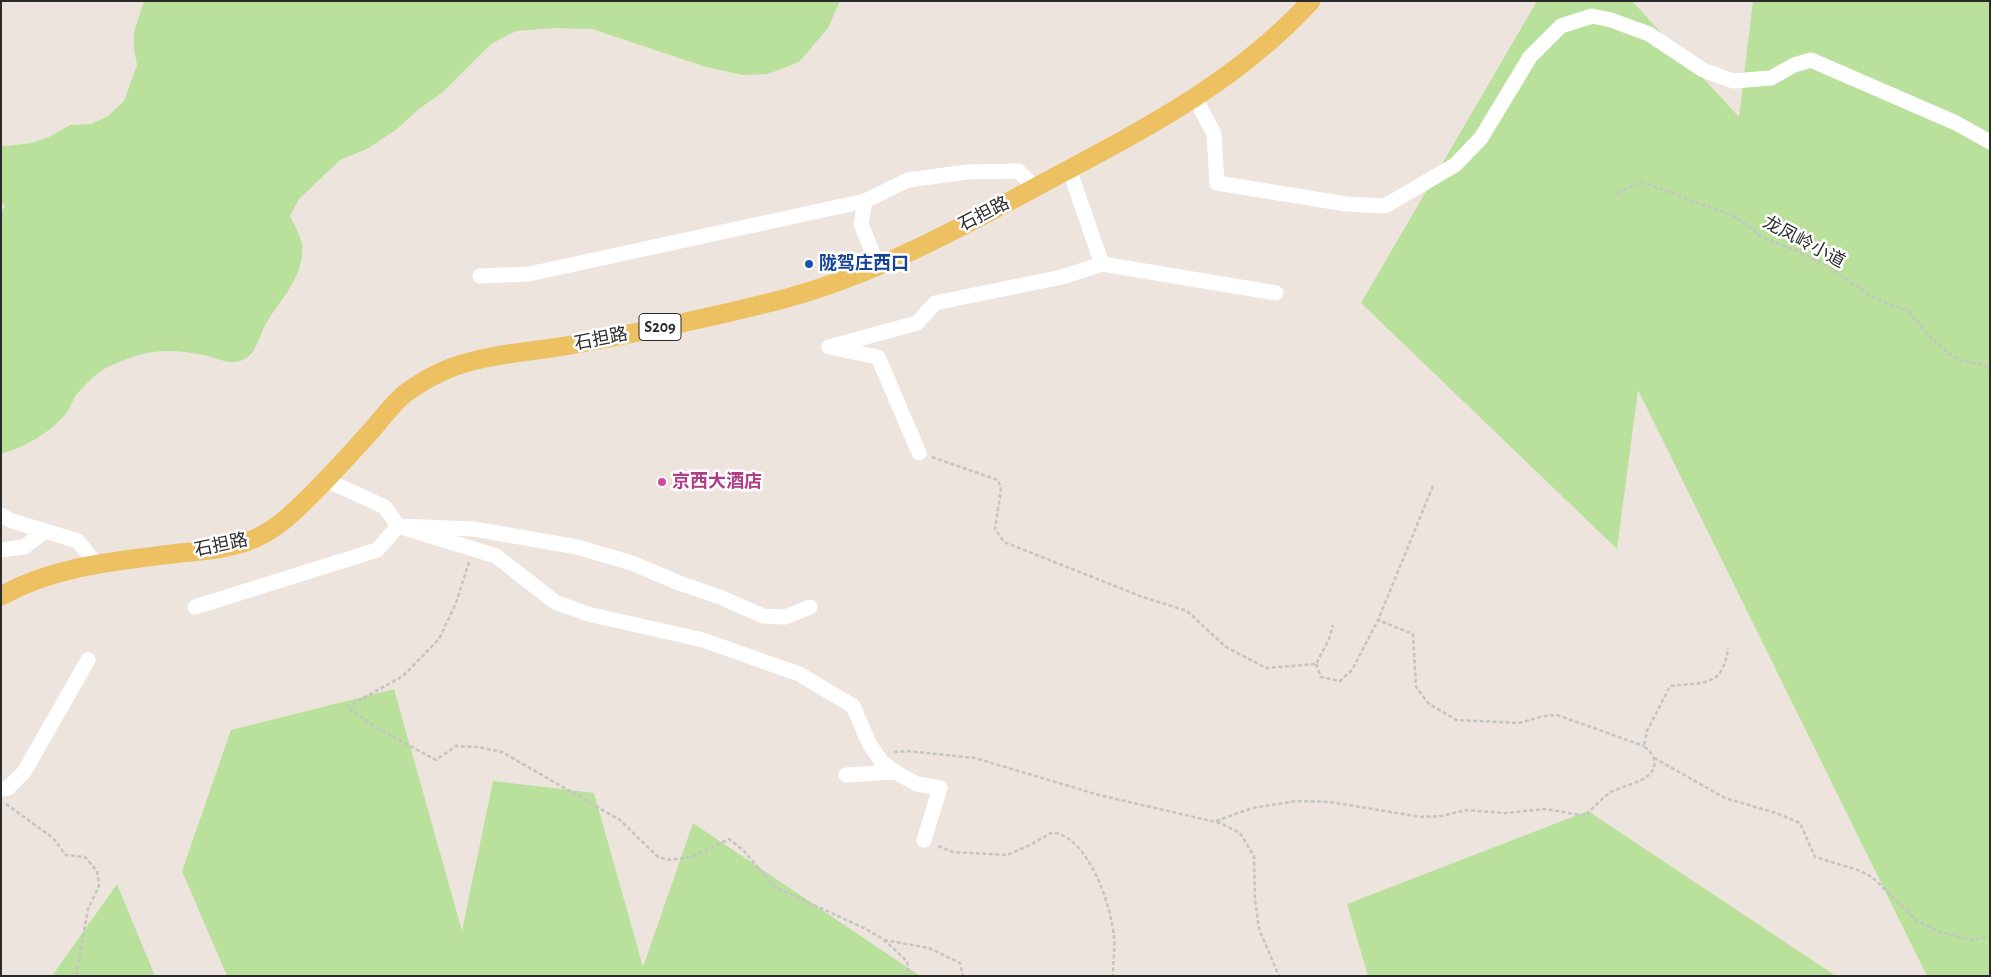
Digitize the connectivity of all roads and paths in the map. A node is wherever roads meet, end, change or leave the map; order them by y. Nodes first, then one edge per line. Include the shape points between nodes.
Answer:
1 (1311, 1) edge
2 (1195, 98) junction
3 (1990, 142) edge
4 (1069, 169) junction
5 (1035, 187) junction
6 (1617, 194) dead end
7 (865, 201) junction
8 (1102, 264) junction
9 (878, 266) junction
10 (480, 276) dead end
11 (1276, 293) dead end
12 (1990, 370) edge
13 (919, 453) joint
14 (326, 480) junction
15 (1433, 486) dead end
16 (1, 515) edge
17 (398, 526) junction
18 (45, 532) junction
19 (473, 549) junction
20 (1, 550) edge
21 (96, 564) junction
22 (1, 596) edge
23 (194, 607) dead end
24 (810, 607) dead end
25 (1378, 620) junction
26 (1333, 625) dead end
27 (1728, 648) dead end
28 (88, 660) dead end
29 (1316, 664) junction
30 (1644, 746) junction
31 (875, 753) junction
32 (1654, 758) junction
33 (895, 772) junction
34 (846, 775) dead end
35 (1, 789) edge
36 (1, 800) edge
37 (1216, 821) junction
38 (924, 840) joint
39 (1990, 938) edge
40 (883, 939) junction
41 (76, 976) edge
42 (910, 976) edge
43 (963, 976) edge
44 (1113, 976) edge
45 (1278, 976) edge

1 - 2 main road, 石担路 / S209 via 1255,55
2 - 3 street via 1214,134 1217,183 1346,204 1385,206 1455,165 1481,138 1530,57 1561,26 1592,16 1649,34 1703,70 1733,82 1771,78 1811,60 1956,123
2 - 4 main road, 石担路 / S209
4 - 5 main road, 石担路 / S209
4 - 8 street
5 - 7 street via 1018,171 967,172 908,180
5 - 9 main road, 石担路 / S209
6 - 12 path, 龙凤岭小道 via 1642,182 1736,217 1762,237 1829,267 1882,302 1907,310 1949,354
7 - 9 street via 861,224
7 - 10 street via 529,274
8 - 11 street
8 - 13 street via 1062,277 935,304 917,323 829,348 878,357
9 - 14 main road, 石担路 / S209 via 820,289 772,302 575,345 453,367 404,394
13 - 29 path via 998,480 1001,489 995,529 1004,542 1140,596 1187,611 1226,647 1266,668
14 - 17 street via 385,507
14 - 21 main road, 石担路 / S209 via 293,513 268,532 243,543
15 - 25 path
16 - 18 street via 12,522
17 - 19 street
17 - 23 street via 376,550
17 - 24 street via 474,529 577,548 632,563 763,616 785,617
18 - 20 street via 24,548
18 - 21 street via 78,541
19 - 31 street via 496,556 555,602 588,614 703,640 800,674 853,706
19 - 40 path via 456,603 439,639 404,676 347,707 375,727 436,760 456,746 502,752 620,820 657,856 667,860 692,857 729,839 743,850 774,887
21 - 22 main road, 石担路 / S209 via 18,586
25 - 29 path via 1352,670 1340,680 1321,677
25 - 30 path via 1413,634 1416,687 1428,703 1456,720 1519,723 1557,715
26 - 29 path via 1330,639
27 - 30 path via 1726,664 1718,676 1710,681 1670,686 1647,731
28 - 35 street via 24,772 8,788
30 - 32 path
31 - 33 street
31 - 37 path via 908,751 975,758 1099,795
32 - 37 path via 1653,769 1646,778 1613,791 1585,816 1546,809 1505,813 1466,810 1421,817 1330,802 1296,801 1252,808
32 - 39 path via 1725,798 1800,823 1815,857 1872,877 1917,921 1969,940
33 - 34 street
33 - 38 street via 917,784 940,788
36 - 41 path via 53,838 66,855 85,858 97,871 98,886 88,909
37 - 45 path via 1240,833 1254,856 1259,929
38 - 44 path via 953,852 1008,855 1051,833 1062,835 1078,847 1095,871 1104,895 1114,936
40 - 42 path via 907,961
40 - 43 path via 930,948 960,962

